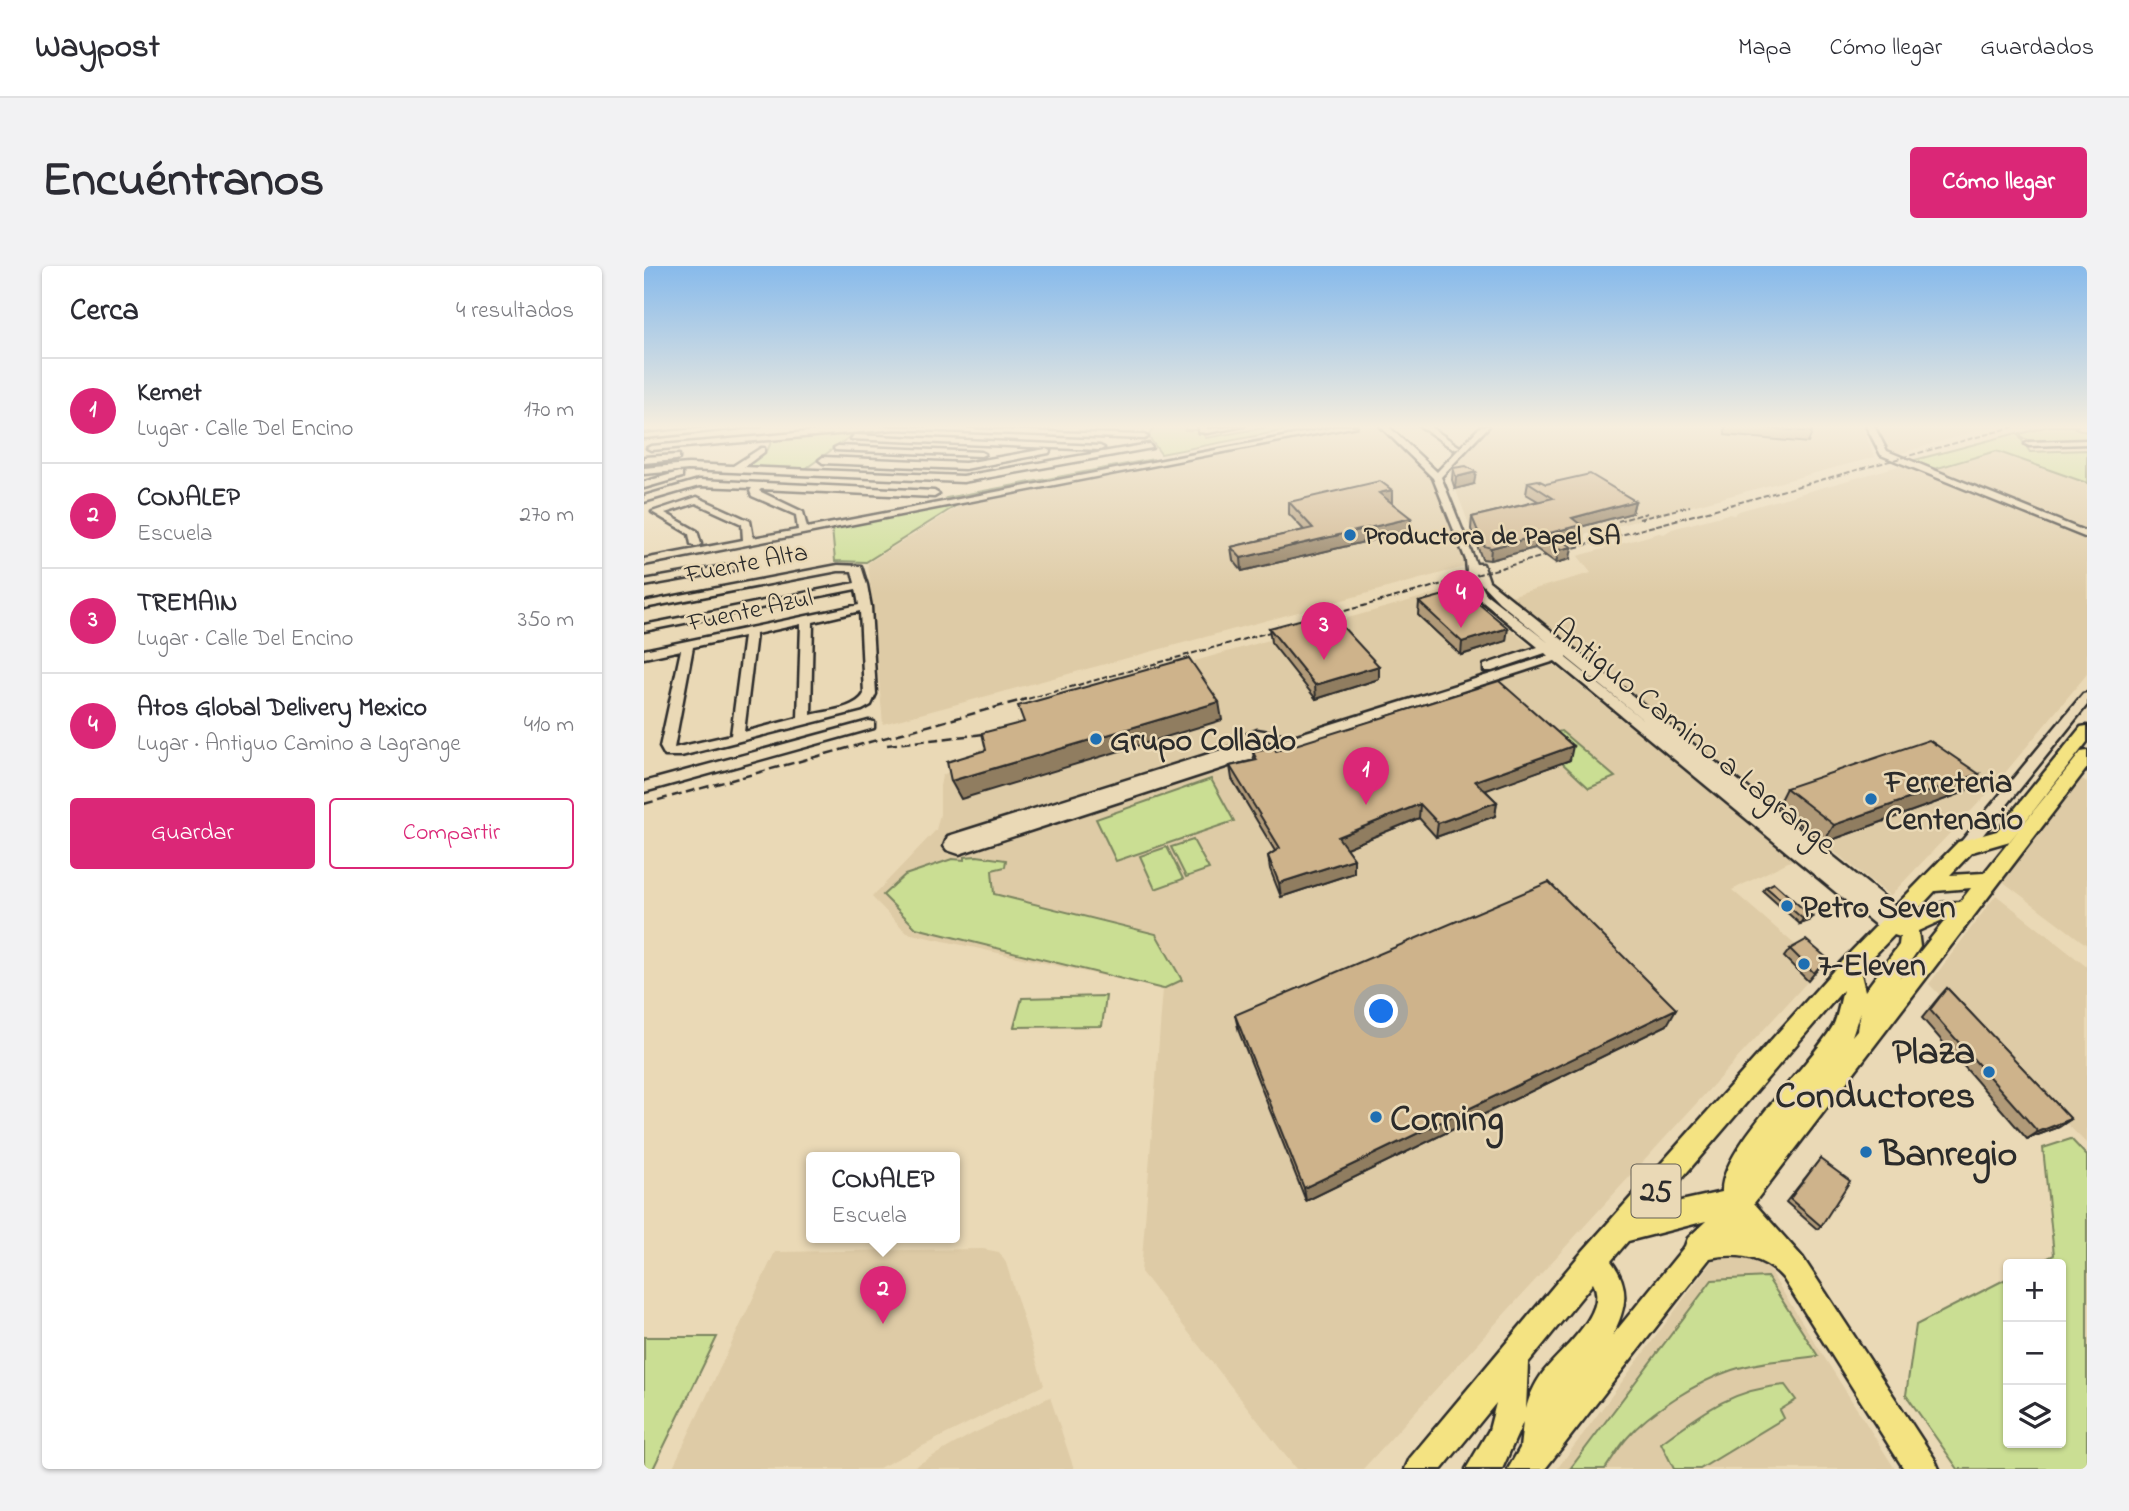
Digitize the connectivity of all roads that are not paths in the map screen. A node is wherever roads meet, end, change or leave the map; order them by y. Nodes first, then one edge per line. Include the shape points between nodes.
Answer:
1 (737, 482) edge
2 (949, 482) edge
3 (987, 482) edge
4 (1025, 482) edge
5 (1034, 482) edge
6 (1442, 482) edge
7 (1956, 482) edge
8 (733, 485) junction
9 (759, 486) junction
10 (991, 488) junction
11 (644, 499) edge
12 (936, 500) junction
13 (803, 528) junction
14 (2087, 535) edge
15 (748, 538) junction
16 (696, 544) junction
17 (644, 554) edge
18 (644, 562) edge
19 (730, 568) dead end
20 (1477, 578) junction
21 (645, 583) edge
22 (862, 585) junction
23 (644, 596) edge
24 (1503, 600) junction
25 (1490, 603) junction
26 (644, 605) edge
27 (865, 607) junction
28 (807, 620) junction
29 (644, 628) edge
30 (750, 632) junction
31 (688, 645) junction
32 (1557, 651) junction
33 (644, 654) edge
34 (2087, 697) edge
35 (804, 721) junction
36 (869, 725) dead end
37 (2087, 731) edge
38 (737, 738) junction
39 (1278, 741) junction
40 (1242, 752) junction
41 (2087, 756) edge
42 (644, 787) edge
43 (2003, 836) junction
44 (1965, 847) junction
45 (1989, 880) junction
46 (1927, 884) junction
47 (1966, 909) junction
48 (1898, 924) junction
49 (1849, 968) junction
50 (1868, 1033) junction
51 (1736, 1203) junction
52 (1623, 1229) junction
53 (1698, 1248) junction
54 (1593, 1261) junction
55 (1793, 1268) junction
56 (1513, 1357) junction
57 (1530, 1461) edge
58 (1421, 1469) edge
59 (1482, 1469) edge
60 (1923, 1469) edge

1 - 8 street
2 - 12 street
3 - 10 street
4 - 10 street
5 - 12 street
6 - 20 street
7 - 14 street
8 - 9 street
8 - 11 street via 696,484
9 - 12 street
9 - 13 street via 755,494 800,514
10 - 12 street
12 - 13 street
13 - 15 street
15 - 16 street
15 - 16 street via 747,523 697,500 656,514 692,532
15 - 18 street
16 - 17 street
19 - 21 street
20 - 24 street, Antiguo Camino a Lagrange
20 - 25 street, Antiguo Camino a Lagrange via 1478,592
21 - 23 street
22 - 26 street, Fuente Alta via 857,568 838,568
22 - 27 street
22 - 29 street
24 - 25 street
24 - 32 street, Antiguo Camino a Lagrange
25 - 32 street, Antiguo Camino a Lagrange
27 - 28 street, Fuente Azul
27 - 35 street via 868,700
28 - 30 street, Fuente Azul
28 - 35 street
30 - 31 street, Fuente Azul
30 - 38 street
31 - 33 street, Fuente Azul
31 - 38 street via 667,747 670,753
32 - 39 street
32 - 48 street, Antiguo Camino a Lagrange
34 - 44 street
35 - 38 street
36 - 42 street
37 - 43 main road
39 - 40 street via 1257,734 1241,742
39 - 40 street via 1277,753 1267,758 1255,760
40 - 40 street via 953,840 951,844 959,848
41 - 45 main road, 25
43 - 44 main road, 25
43 - 45 main road via 1984,869
44 - 46 main road, 25
45 - 46 main road
45 - 47 main road, 25
46 - 48 main road, 25
47 - 48 main road
47 - 50 main road, 25
48 - 49 main road, 25
48 - 50 main road via 1910,936 1909,947 1873,997
49 - 51 main road via 1856,987 1844,1030 1742,1165 1735,1185
49 - 52 main road, 25
50 - 51 main road, 25
51 - 52 main road
51 - 53 main road, 25
51 - 55 main road
52 - 54 main road, 25
53 - 55 main road via 1726,1240 1755,1243
53 - 57 main road, 25
54 - 56 main road, 25
54 - 57 main road via 1608,1281 1610,1312 1545,1399
55 - 60 main road
56 - 58 main road, 25
56 - 59 main road via 1511,1414

